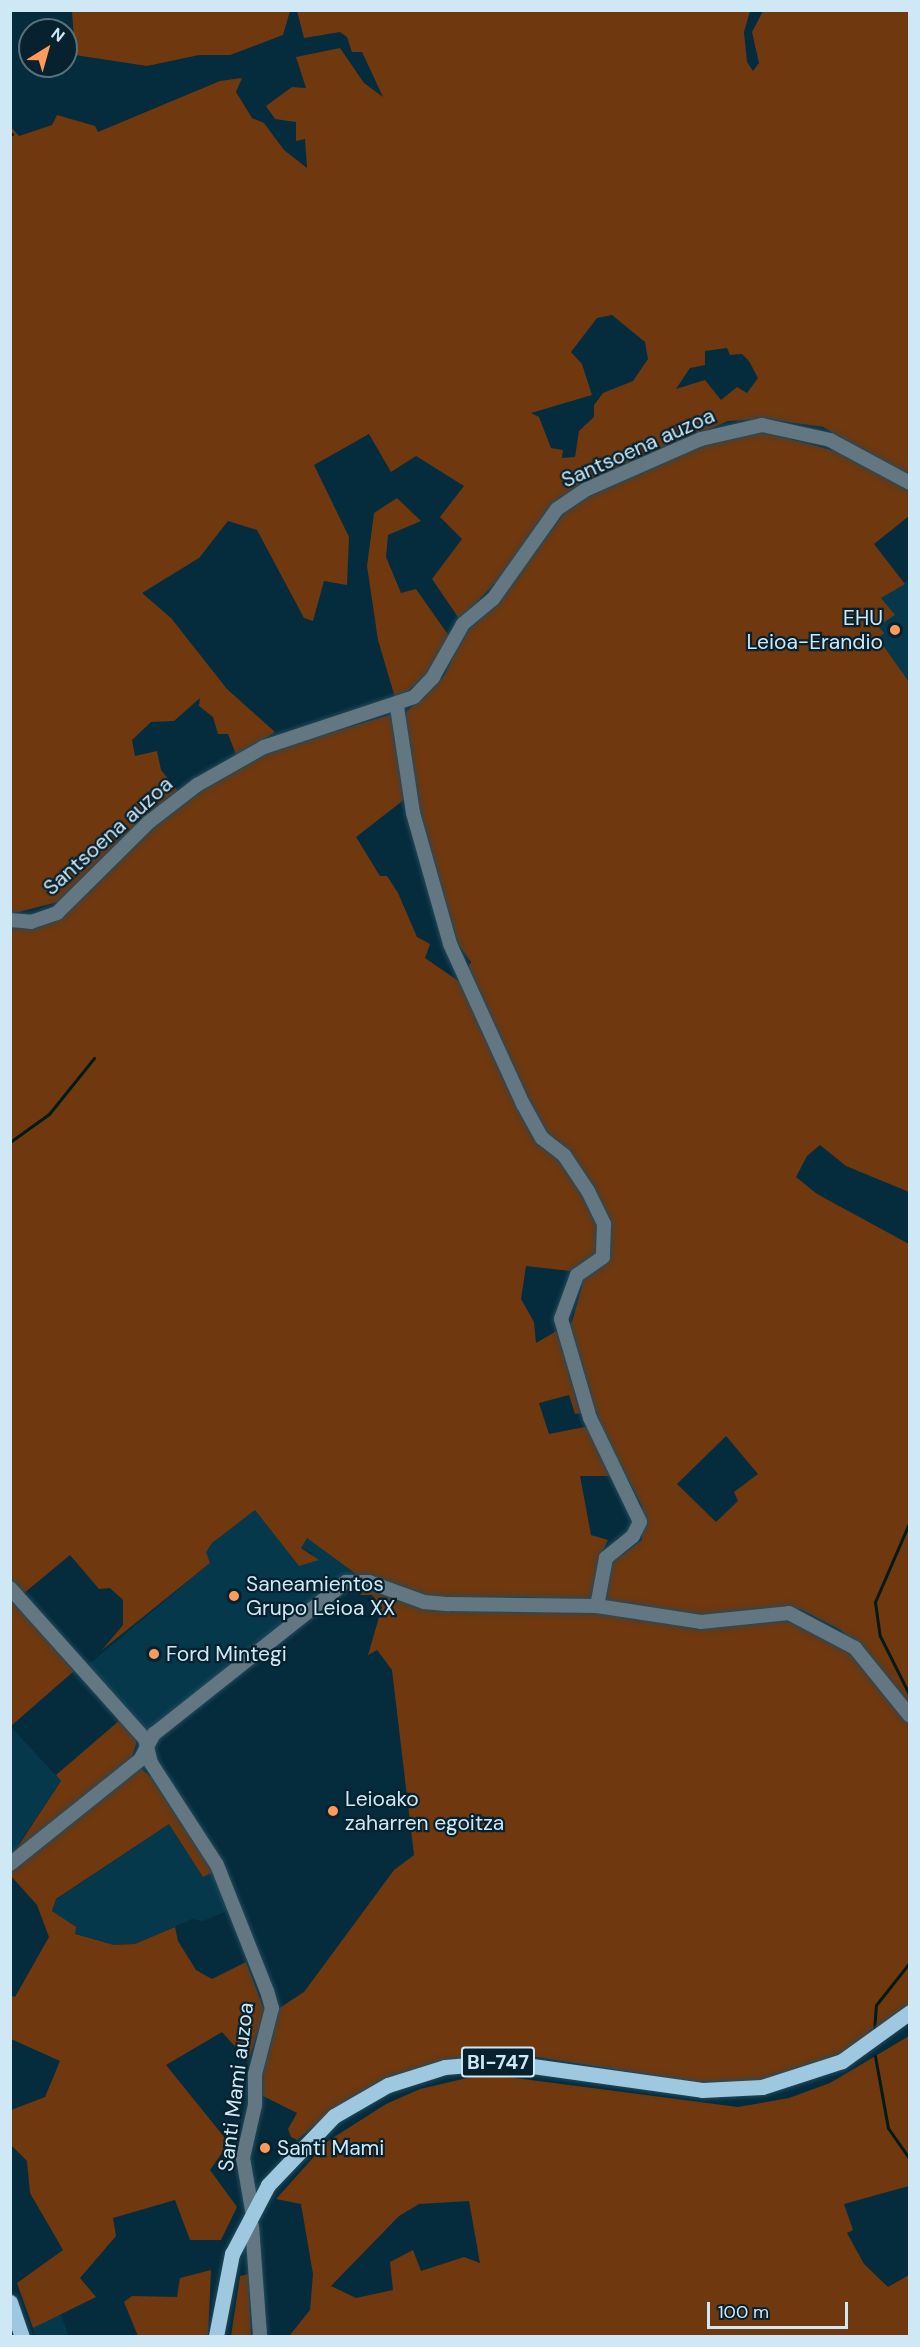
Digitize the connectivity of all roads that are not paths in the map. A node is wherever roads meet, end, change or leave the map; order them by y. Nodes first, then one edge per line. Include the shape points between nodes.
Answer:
1 (909, 483) edge
2 (397, 706) junction
3 (10, 920) edge
4 (10, 1588) edge
5 (597, 1606) junction
6 (909, 1716) edge
7 (148, 1746) junction
8 (10, 1864) edge
9 (909, 2012) edge
10 (909, 2022) edge
11 (252, 2210) junction
12 (252, 2226) junction
13 (10, 2302) edge
14 (22, 2337) edge
15 (216, 2337) edge
16 (224, 2337) edge
17 (260, 2337) edge

1 - 2 street, Santsoena auzoa via 846,447 781,427 743,426 701,439 587,489 557,509 494,599 459,629 433,677
2 - 3 street, Santsoena auzoa via 284,731 197,785 149,822 57,913 31,922
2 - 5 street via 412,813 450,944 523,1104 542,1138 564,1155 588,1191 608,1244 603,1257 577,1275 561,1319 590,1418 640,1522 633,1536 606,1558
4 - 7 street, Santi Mami auzoa
5 - 6 street via 701,1622 789,1613 855,1648
5 - 7 street via 424,1602 358,1580 315,1603 154,1734
7 - 8 street via 140,1760
7 - 11 street, Santi Mami auzoa via 151,1763 217,1865 272,2008 255,2074 255,2105 243,2158
9 - 11 main road, BI-747 via 842,2061 762,2087 702,2090 504,2062 414,2075 334,2116 289,2157
10 - 12 main road, BI-747 via 825,2078 751,2096 689,2096 518,2070 424,2080 376,2099 334,2126 294,2164
11 - 15 main road, BI-747 via 225,2278
12 - 16 main road, BI-747 via 232,2278
12 - 17 street
13 - 14 main road

